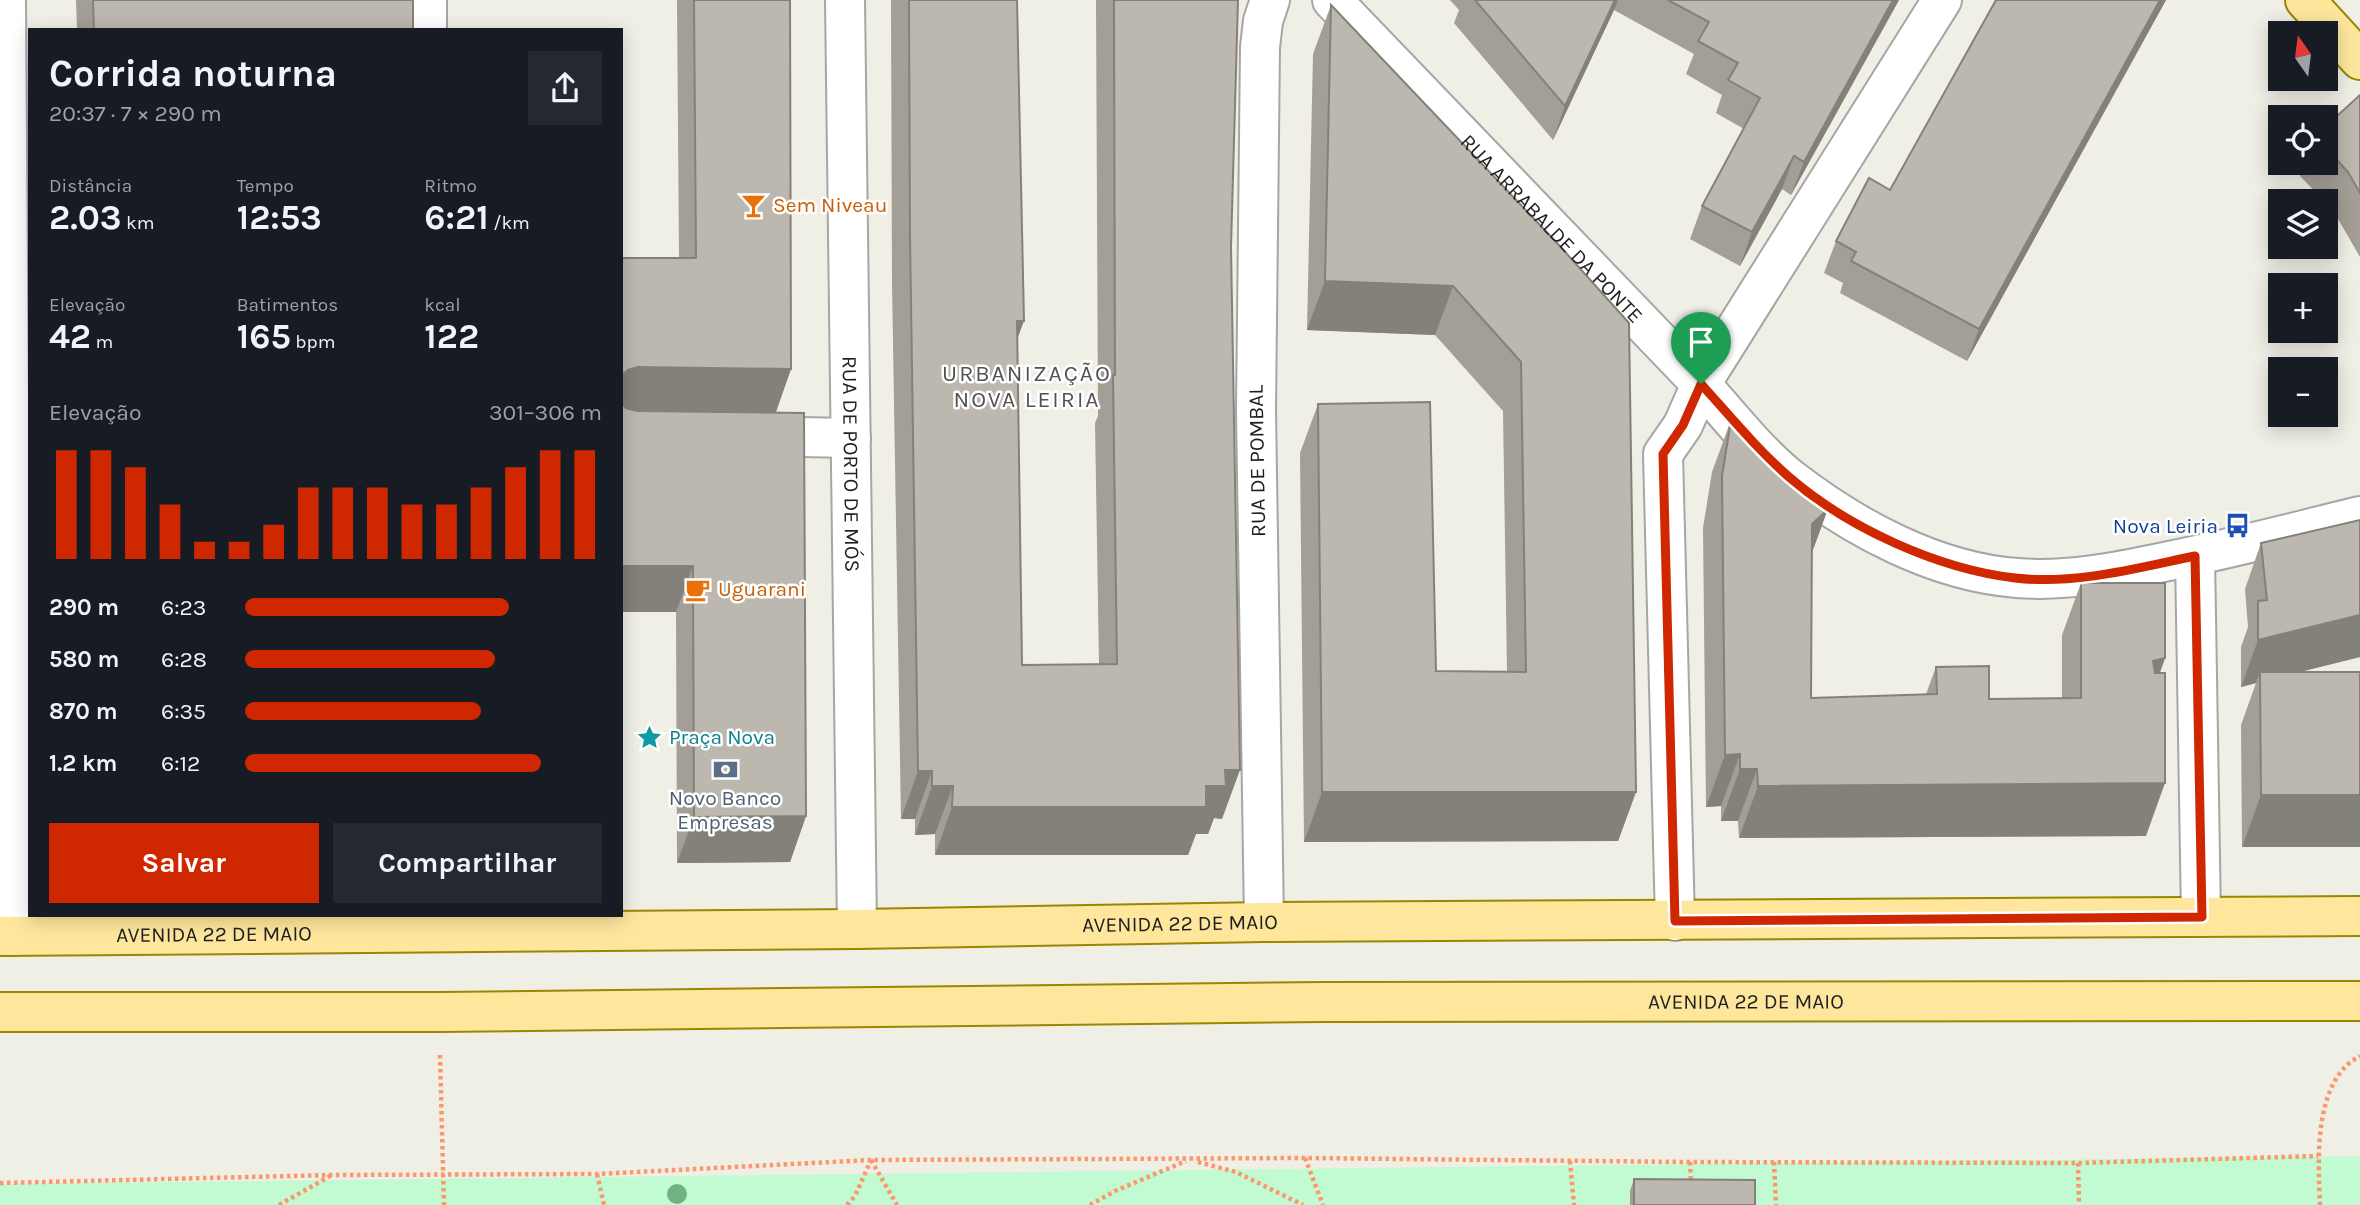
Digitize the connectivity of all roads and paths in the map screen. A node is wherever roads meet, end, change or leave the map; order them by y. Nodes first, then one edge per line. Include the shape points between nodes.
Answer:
1 (6, 0) edge
2 (427, 0) edge
3 (845, 0) edge
4 (1270, 0) edge
5 (1332, 0) edge
6 (1942, 0) edge
7 (2305, 0) edge
8 (427, 28) edge
9 (2360, 60) edge
10 (1701, 384) junction
11 (13, 427) edge
12 (718, 436) edge
13 (851, 438) junction
14 (2360, 516) edge
15 (2195, 556) junction
16 (2360, 916) edge
17 (2202, 917) junction
18 (1675, 921) junction
19 (1264, 922) junction
20 (857, 929) junction
21 (7, 936) edge
22 (2360, 1001) edge
23 (0, 1012) edge
24 (440, 1044) dead end
25 (2360, 1056) edge
26 (2318, 1156) junction
27 (1305, 1158) junction
28 (871, 1160) junction
29 (1190, 1160) junction
30 (1570, 1161) junction
31 (1690, 1162) junction
32 (1774, 1162) junction
33 (2078, 1163) junction
34 (597, 1174) junction
35 (332, 1175) junction
36 (443, 1175) junction
37 (0, 1183) edge
38 (1691, 1194) edge
39 (279, 1205) edge
40 (444, 1205) edge
41 (604, 1205) edge
42 (847, 1205) edge
43 (897, 1205) edge
44 (1090, 1205) edge
45 (1303, 1205) edge
46 (1323, 1205) edge
47 (1574, 1205) edge
48 (1776, 1205) edge
49 (2079, 1205) edge
50 (2320, 1205) edge

1 - 11 street
2 - 8 street
3 - 13 street, RUA DE PORTO DE MÓS
4 - 19 street, RUA DE POMBAL via 1261,47 1255,410
5 - 10 street, RUA ARRABALDE DA PONTE
6 - 10 street
7 - 9 main road
10 - 15 street, RUA ARRABALDE DA PONTE via 1791,478 1863,527 1922,556 2017,579 2068,578
10 - 18 street via 1683,425 1663,454
11 - 21 street
12 - 13 street
13 - 20 street, RUA DE PORTO DE MÓS
14 - 15 street, RUA ARRABALDE DA PONTE
15 - 17 street
16 - 17 main road, AVENIDA 22 DE MAIO
17 - 18 main road, AVENIDA 22 DE MAIO
18 - 19 main road, AVENIDA 22 DE MAIO
19 - 20 main road, AVENIDA 22 DE MAIO
20 - 21 main road, AVENIDA 22 DE MAIO
22 - 23 main road, AVENIDA 22 DE MAIO via 1325,1002
24 - 36 path
25 - 26 path via 2335,1079 2325,1105
26 - 33 path
26 - 50 path
27 - 29 path
27 - 30 path
27 - 46 path
28 - 29 path
28 - 34 path
28 - 42 path
28 - 43 path
29 - 44 path
29 - 45 path via 1236,1172
30 - 31 path
30 - 47 path
31 - 32 path
31 - 38 path
32 - 33 path
32 - 48 path
33 - 49 path
34 - 36 path
34 - 41 path
35 - 36 path
35 - 37 path
35 - 39 path
36 - 40 path

